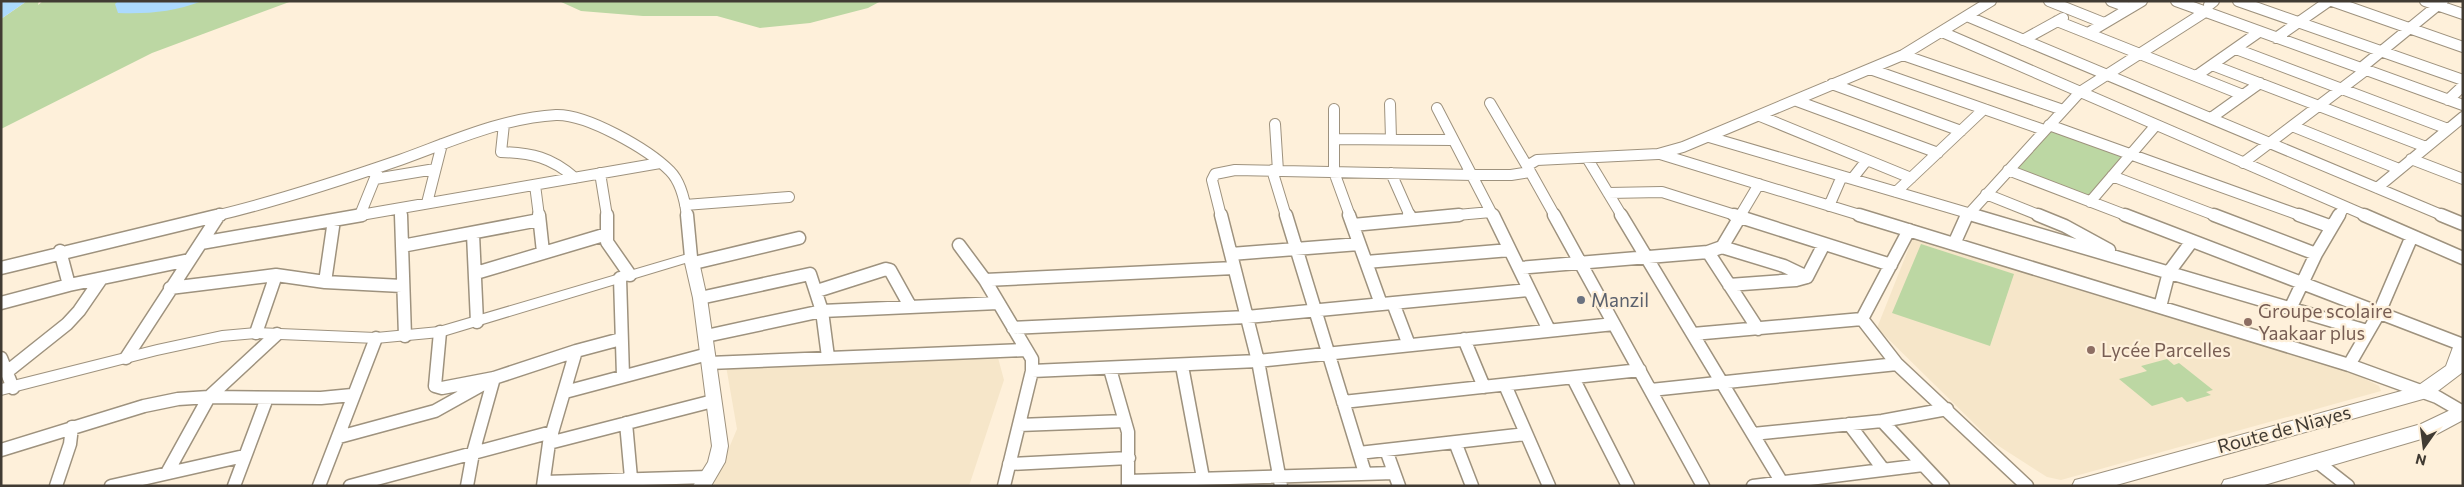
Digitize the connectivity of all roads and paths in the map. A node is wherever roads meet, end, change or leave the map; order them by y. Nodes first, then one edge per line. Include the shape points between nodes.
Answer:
1 (1992, 1) edge
2 (2048, 1) edge
3 (2111, 1) edge
4 (2142, 1) edge
5 (2176, 1) edge
6 (2238, 1) edge
7 (2331, 1) edge
8 (2425, 1) edge
9 (2441, 3) edge
10 (2209, 6) edge
11 (2130, 8) junction
12 (2074, 12) junction
13 (2463, 14) edge
14 (1968, 17) junction
15 (2056, 21) junction
16 (2298, 22) junction
17 (2104, 24) junction
18 (2411, 28) junction
19 (1942, 32) junction
20 (2259, 32) junction
21 (2088, 33) junction
22 (2276, 38) junction
23 (2023, 40) junction
24 (2463, 47) edge
25 (2236, 49) junction
26 (2380, 50) junction
27 (2140, 54) junction
28 (1903, 55) junction
29 (2212, 65) junction
30 (1870, 69) junction
31 (2363, 69) junction
32 (2107, 75) junction
33 (2196, 76) junction
34 (2463, 80) edge
35 (1832, 84) junction
36 (2260, 84) junction
37 (2463, 86) edge
38 (2341, 88) junction
39 (2080, 92) junction
40 (2244, 95) junction
41 (1797, 100) junction
42 (2448, 100) junction
43 (1490, 103) dead end
44 (1390, 104) dead end
45 (2463, 105) edge
46 (2319, 106) junction
47 (1334, 108) dead end
48 (1436, 108) dead end
49 (1984, 110) junction
50 (2064, 110) junction
51 (1760, 116) junction
52 (2463, 117) edge
53 (2211, 118) junction
54 (504, 124) junction
55 (1275, 124) dead end
56 (2156, 125) junction
57 (2292, 126) junction
58 (2047, 128) junction
59 (2448, 129) junction
60 (1961, 131) junction
61 (1709, 136) junction
62 (1334, 139) junction
63 (1391, 140) junction
64 (1452, 140) junction
65 (2270, 143) junction
66 (442, 144) junction
67 (2426, 147) junction
68 (1938, 153) junction
69 (2131, 153) junction
70 (1658, 154) junction
71 (1587, 158) junction
72 (2411, 159) junction
73 (1867, 160) junction
74 (660, 163) junction
75 (2244, 163) junction
76 (379, 167) junction
77 (435, 169) junction
78 (1529, 169) junction
79 (2400, 169) junction
80 (1275, 170) junction
81 (2008, 170) junction
82 (1334, 172) junction
83 (1391, 173) junction
84 (600, 174) junction
85 (1473, 175) junction
86 (2112, 176) junction
87 (1847, 177) junction
88 (575, 178) junction
89 (1911, 178) junction
90 (375, 179) junction
91 (2463, 179) edge
92 (1759, 184) junction
93 (535, 185) junction
94 (2377, 188) junction
95 (1896, 192) junction
96 (1608, 193) junction
97 (1986, 194) junction
98 (789, 197) dead end
99 (2090, 202) junction
100 (427, 204) junction
101 (685, 205) junction
102 (1830, 206) junction
103 (2344, 207) junction
104 (401, 208) junction
105 (1491, 212) junction
106 (1968, 213) junction
107 (220, 214) junction
108 (360, 215) junction
109 (1740, 217) junction
110 (334, 220) junction
111 (538, 220) junction
112 (1411, 220) junction
113 (2463, 224) edge
114 (1352, 225) junction
115 (2332, 227) junction
116 (1909, 230) junction
117 (473, 234) junction
118 (607, 234) junction
119 (2412, 236) junction
120 (799, 238) dead end
121 (2192, 241) junction
122 (201, 243) junction
123 (1360, 244) junction
124 (1824, 244) junction
125 (1954, 244) junction
126 (959, 245) dead end
127 (402, 246) junction
128 (1722, 247) junction
129 (1296, 249) junction
130 (1510, 250) junction
131 (60, 251) junction
132 (543, 252) junction
133 (1708, 252) junction
134 (1231, 254) junction
135 (2316, 254) junction
136 (1647, 257) junction
137 (2463, 258) edge
138 (189, 260) junction
139 (693, 260) junction
140 (2126, 260) junction
141 (1366, 262) junction
142 (1580, 263) junction
143 (1891, 265) junction
144 (1, 268) edge
145 (1234, 268) junction
146 (1519, 268) junction
147 (2169, 272) junction
148 (476, 273) junction
149 (276, 275) junction
150 (625, 276) junction
151 (1807, 277) junction
152 (101, 279) junction
153 (985, 280) junction
154 (325, 282) junction
155 (2303, 284) junction
156 (69, 285) junction
157 (1729, 285) junction
158 (402, 286) junction
159 (170, 288) junction
160 (1529, 290) junction
161 (817, 291) junction
162 (700, 298) junction
163 (1, 303) edge
164 (998, 303) junction
165 (1387, 303) junction
166 (910, 306) junction
167 (2160, 307) junction
168 (2290, 308) junction
169 (822, 310) junction
170 (1315, 310) junction
171 (2379, 313) junction
172 (1247, 317) junction
173 (1862, 319) junction
174 (477, 322) junction
175 (1614, 324) junction
176 (1013, 328) junction
177 (1758, 329) junction
178 (1549, 330) junction
179 (2367, 331) junction
180 (440, 332) junction
181 (256, 333) junction
182 (277, 334) junction
183 (1693, 334) junction
184 (405, 336) junction
185 (706, 336) junction
186 (376, 338) junction
187 (621, 339) junction
188 (1464, 340) junction
189 (2463, 345) edge
190 (1409, 346) junction
191 (1026, 350) junction
192 (576, 351) junction
193 (1329, 354) junction
194 (828, 357) junction
195 (1, 358) edge
196 (126, 358) junction
197 (709, 359) junction
198 (1258, 361) junction
199 (1898, 364) junction
200 (2349, 365) junction
201 (1182, 366) junction
202 (1110, 369) junction
203 (1640, 370) junction
204 (8, 371) junction
205 (1032, 371) junction
206 (622, 376) junction
207 (494, 378) junction
208 (1573, 378) junction
209 (1722, 382) junction
210 (1505, 385) junction
211 (1484, 387) junction
212 (7, 389) edge
213 (1651, 390) junction
214 (565, 392) junction
215 (2423, 392) junction
216 (352, 395) junction
217 (209, 397) junction
218 (267, 398) junction
219 (713, 401) junction
220 (1343, 402) junction
221 (1946, 409) junction
222 (2463, 412) edge
223 (1126, 421) junction
224 (1882, 421) junction
225 (626, 423) junction
226 (1850, 424) junction
227 (1019, 425) junction
228 (72, 427) junction
229 (1526, 434) junction
230 (1753, 434) junction
231 (339, 437) junction
232 (550, 437) junction
233 (1455, 442) junction
234 (1, 450) edge
235 (1386, 450) junction
236 (473, 453) junction
237 (1359, 453) junction
238 (244, 456) junction
239 (1129, 458) junction
240 (2316, 461) junction
241 (1010, 464) junction
242 (1923, 465) junction
243 (1883, 469) junction
244 (166, 473) junction
245 (1365, 474) junction
246 (631, 478) junction
247 (1203, 478) junction
248 (1396, 479) edge
249 (704, 481) edge
250 (1280, 481) edge
251 (544, 484) edge
252 (1128, 484) edge
253 (1783, 484) edge
254 (56, 486) edge
255 (111, 486) edge
256 (234, 486) edge
257 (319, 486) edge
258 (350, 486) edge
259 (467, 486) edge
260 (1004, 486) edge
261 (1472, 486) edge
262 (1549, 486) edge
263 (1628, 486) edge
264 (1704, 486) edge
265 (1753, 486) edge
266 (1942, 486) edge
267 (2027, 486) edge
268 (2083, 486) edge
269 (2232, 486) edge
270 (2348, 486) edge

1 - 14 street
2 - 12 street
3 - 11 street
4 - 11 street
5 - 10 street
6 - 16 street
7 - 16 street
7 - 18 street
8 - 9 street
9 - 13 street
9 - 18 street
10 - 20 street
10 - 27 street
11 - 17 street
12 - 15 street
12 - 17 street
14 - 19 street
14 - 23 street
15 - 21 street
15 - 23 street
16 - 22 street
16 - 26 street
17 - 21 street
18 - 24 street
18 - 26 street
19 - 28 street
19 - 39 street
20 - 22 street
20 - 25 street
21 - 27 street
22 - 31 street
23 - 32 street
25 - 29 street
25 - 38 street
26 - 31 street
26 - 34 street
27 - 32 street
27 - 33 street
28 - 30 street
28 - 50 street
29 - 33 street
29 - 36 street
30 - 35 street
30 - 49 street
31 - 38 street
31 - 42 street
32 - 39 street
32 - 53 street
33 - 40 street
35 - 41 street
35 - 60 street
36 - 40 street
36 - 46 street
37 - 42 street
38 - 46 street
38 - 59 street
39 - 50 street
39 - 56 street
40 - 53 street
41 - 51 street
41 - 68 street
42 - 45 street
43 - 78 street
44 - 63 street
46 - 57 street
46 - 67 street
47 - 62 street
48 - 64 street
49 - 58 street
49 - 60 street
50 - 58 street
51 - 61 street
51 - 73 street
52 - 59 street
53 - 65 street
54 - 66 street
54 - 74 street via 572,116 615,135
54 - 88 street via 501,152 532,153 565,169
55 - 80 street
56 - 69 street
56 - 75 street
57 - 65 street
57 - 79 street
58 - 69 street
58 - 81 street
59 - 67 street
60 - 68 street
61 - 70 street
61 - 87 street
62 - 63 street
62 - 82 street
63 - 64 street
64 - 85 street
65 - 75 street
65 - 94 street
66 - 76 street
66 - 77 street
67 - 72 street
68 - 89 street
69 - 86 street
69 - 115 street
70 - 71 street
70 - 92 street
71 - 78 street via 1537,160
71 - 96 street
72 - 79 street
72 - 91 street
73 - 87 street
73 - 89 street
74 - 84 street
74 - 101 street via 676,178
75 - 103 street
76 - 90 street
76 - 107 street via 328,185
77 - 90 street
77 - 100 street
78 - 85 street via 1511,175
78 - 142 street
79 - 94 street
80 - 82 street
80 - 129 street
80 - 134 street via 1224,170 1213,176
81 - 97 street
81 - 99 street
82 - 83 street
82 - 114 street
83 - 85 street
83 - 112 street
84 - 88 street
84 - 118 street
85 - 105 street
86 - 99 street
86 - 135 street
87 - 95 street
87 - 102 street
88 - 93 street
89 - 95 street
90 - 108 street
92 - 102 street
92 - 109 street
93 - 100 street
93 - 111 street
94 - 113 street
95 - 106 street
96 - 109 street via 1658,191
96 - 136 street
97 - 106 street
97 - 140 street via 2065,226
98 - 101 street
99 - 121 street
100 - 104 street
101 - 139 street
102 - 116 street
103 - 115 street
103 - 119 street
104 - 108 street
104 - 127 street
105 - 112 street
105 - 130 street
106 - 125 street
106 - 140 street
107 - 122 street
107 - 131 street
108 - 110 street
109 - 124 street
109 - 128 street
110 - 122 street
110 - 154 street
111 - 117 street
111 - 132 street
112 - 114 street
114 - 123 street
115 - 135 street
116 - 125 street
116 - 143 street
117 - 127 street
117 - 148 street
118 - 132 street
118 - 150 street
119 - 137 street
119 - 171 street
120 - 139 street
121 - 147 street
121 - 155 street
122 - 138 street
123 - 129 street
123 - 141 street
124 - 143 street
124 - 151 street
125 - 167 street
126 - 153 street
127 - 158 street
128 - 133 street
128 - 151 street via 1784,266
129 - 134 street
129 - 170 street
130 - 141 street
130 - 146 street
131 - 144 street
131 - 156 street
132 - 148 street
133 - 136 street
133 - 157 street
134 - 145 street
135 - 155 street
136 - 142 street
136 - 183 street
138 - 152 street
138 - 159 street
139 - 150 street
139 - 162 street
140 - 147 street
141 - 165 street
142 - 146 street
142 - 175 street
143 - 173 street
145 - 153 street
145 - 172 street
146 - 160 street
147 - 167 street
147 - 168 street
148 - 174 street
149 - 154 street
149 - 159 street
149 - 181 street
150 - 174 street
150 - 187 street
151 - 157 street
152 - 156 street
152 - 204 street via 67,324
153 - 164 street
154 - 158 street
155 - 168 street
155 - 171 street
156 - 163 street
157 - 177 street
158 - 184 street
159 - 196 street
160 - 165 street
160 - 178 street
161 - 162 street via 810,274
161 - 166 street via 882,269 890,270
161 - 169 street
162 - 185 street
164 - 166 street
164 - 176 street
165 - 170 street
165 - 190 street
166 - 169 street
167 - 200 street
168 - 179 street
169 - 185 street
169 - 194 street
170 - 172 street
170 - 193 street
171 - 179 street
171 - 189 street
172 - 176 street
172 - 198 street
173 - 177 street
173 - 199 street
174 - 180 street
175 - 178 street
175 - 203 street
176 - 191 street
177 - 183 street
178 - 188 street
179 - 200 street
180 - 184 street
180 - 207 street via 437,388
181 - 182 street
181 - 196 street via 188,342
182 - 186 street
182 - 217 street
183 - 209 street
184 - 186 street
185 - 197 street
186 - 216 street
187 - 192 street
187 - 206 street
188 - 190 street
188 - 211 street
189 - 215 main road, Route de Niayes via 2454,370
190 - 193 street
191 - 194 street
191 - 205 street via 1032,359
192 - 207 street
192 - 214 street
193 - 198 street
193 - 220 street
194 - 197 street
195 - 204 street
196 - 212 street
197 - 206 street
197 - 219 street
198 - 201 street
198 - 250 street
199 - 209 street
199 - 221 street
200 - 215 street
201 - 202 street
201 - 247 street
202 - 205 street
202 - 223 street
203 - 208 street
203 - 213 street
204 - 212 street
205 - 227 street
206 - 214 street
207 - 231 street via 435,411
207 - 236 street
208 - 210 street
208 - 263 street
209 - 213 street
209 - 230 street
210 - 211 street
210 - 229 street
211 - 220 street
213 - 264 street
214 - 232 street
215 - 222 street
215 - 268 main road, Route de Niayes
216 - 218 street
216 - 231 street
217 - 218 street
217 - 228 street via 144,406
217 - 244 street
218 - 238 street
219 - 225 street
219 - 249 street via 720,456
220 - 237 street
221 - 224 street
221 - 267 street
222 - 240 main road, Route de Niayes via 2428,430
223 - 227 street
223 - 239 street
224 - 226 street
224 - 242 street
225 - 232 street
225 - 246 street
226 - 230 street
226 - 243 street
227 - 241 street
228 - 234 street
228 - 254 street via 70,444
229 - 233 street
229 - 262 street
230 - 253 street
231 - 257 street
232 - 236 street
232 - 251 street
233 - 235 street
233 - 261 street
235 - 237 street
235 - 248 street
236 - 258 street
236 - 259 street
237 - 245 street
238 - 244 street
238 - 256 street
239 - 241 street
239 - 252 street
240 - 269 main road, Route de Niayes
240 - 270 street
241 - 260 street
242 - 243 street
242 - 266 street
243 - 253 street
244 - 255 street
245 - 248 street
245 - 250 street
246 - 249 street
246 - 251 street
247 - 250 street
247 - 252 street
253 - 265 street

